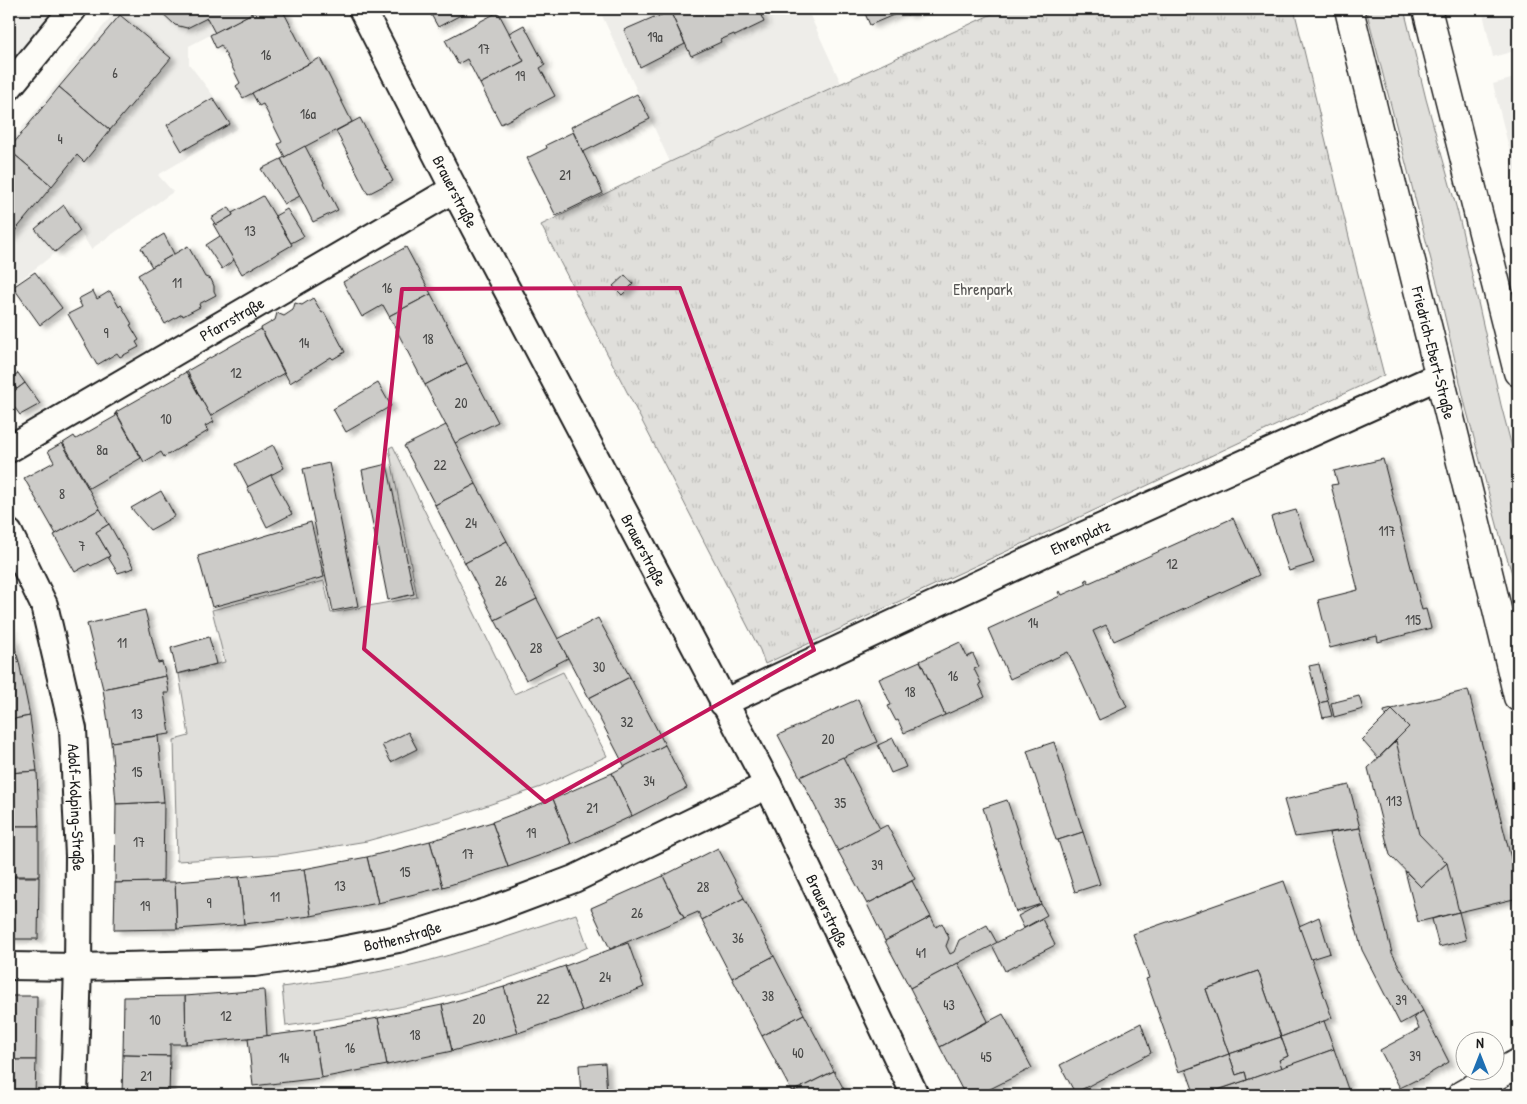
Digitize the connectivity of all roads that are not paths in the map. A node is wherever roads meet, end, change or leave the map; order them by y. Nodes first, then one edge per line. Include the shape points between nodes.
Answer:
1 (73, 9) edge
2 (362, 9) edge
3 (1349, 9) edge
4 (1427, 9) edge
5 (14, 70) edge
6 (454, 189) junction
7 (1518, 372) edge
8 (1439, 376) junction
9 (9, 449) edge
10 (9, 533) edge
11 (1518, 697) edge
12 (723, 704) junction
13 (768, 785) junction
14 (9, 966) edge
15 (78, 967) junction
16 (1518, 1063) edge
17 (74, 1095) edge
18 (914, 1095) edge
19 (1462, 1095) edge

1 - 5 street
2 - 6 street, Brauerstraße
3 - 8 main road, Friedrich-Ebert-Straße
4 - 7 main road
6 - 9 street, Pfarrstraße
6 - 12 street, Brauerstraße
8 - 11 main road, Friedrich-Ebert-Straße
8 - 12 street, Ehrenplatz via 1062,545
10 - 15 street, Adolf-Kolping-Straße via 44,605 73,729 79,856
12 - 13 street, Brauerstraße
13 - 15 street, Bothenstraße via 574,880 398,939 254,963
13 - 18 street, Brauerstraße
14 - 15 street, Bothenstraße
15 - 17 street, Adolf-Kolping-Straße
16 - 19 main road

